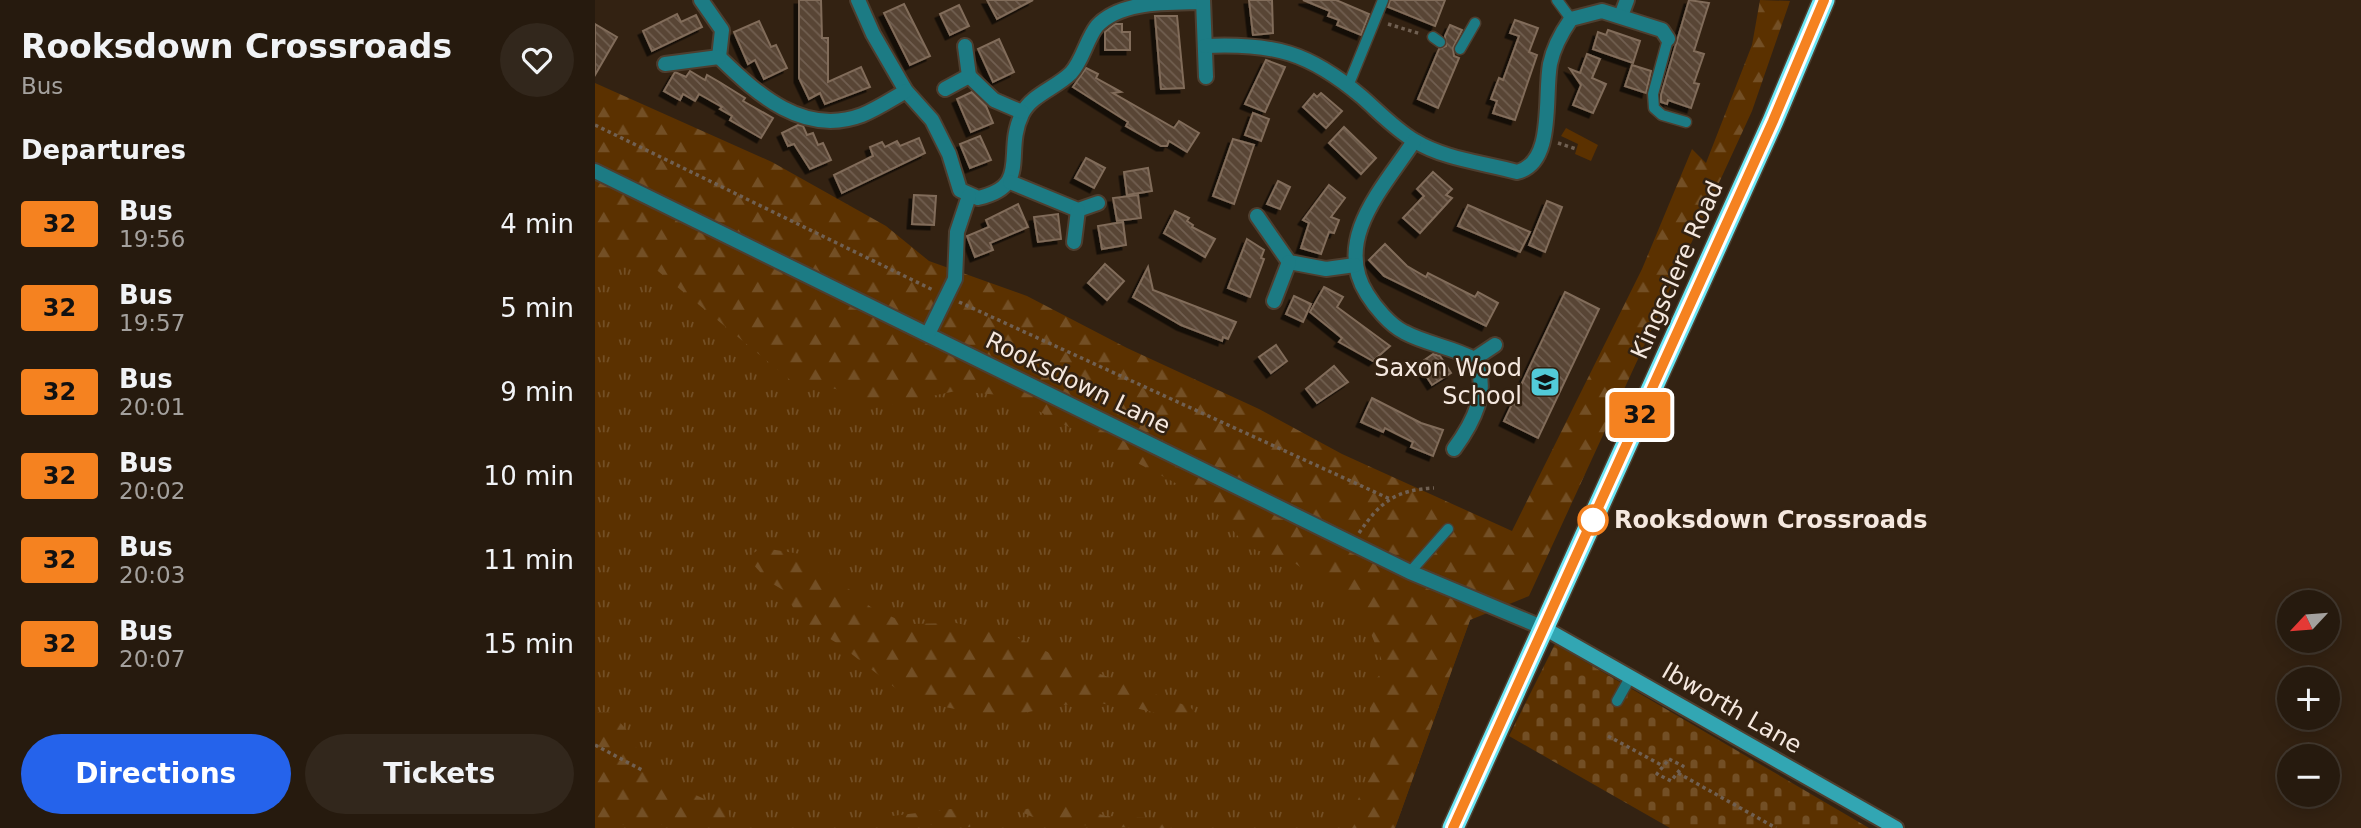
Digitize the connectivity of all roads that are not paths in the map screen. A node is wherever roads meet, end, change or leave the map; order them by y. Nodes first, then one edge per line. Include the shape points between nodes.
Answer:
1 (701, 0) edge
2 (858, 0) edge
3 (1383, 0) edge
4 (1557, 0) edge
5 (1627, 0) edge
6 (1824, 0) edge
7 (1203, 1) edge
8 (1621, 16) junction
9 (1571, 19) junction
10 (1475, 23) dead end
11 (1668, 39) joint
12 (965, 46) dead end
13 (1205, 46) junction
14 (1460, 49) dead end
15 (719, 57) junction
16 (665, 64) dead end
17 (969, 76) junction
18 (1206, 77) dead end
19 (1348, 86) junction
20 (944, 89) dead end
21 (906, 91) junction
22 (1023, 112) junction
23 (1686, 122) dead end
24 (1414, 141) junction
25 (595, 171) edge
26 (1010, 182) junction
27 (969, 196) junction
28 (1098, 203) dead end
29 (1078, 210) junction
30 (1257, 216) dead end
31 (1074, 242) dead end
32 (1289, 262) junction
33 (1355, 265) junction
34 (1274, 301) dead end
35 (928, 334) junction
36 (1495, 345) dead end
37 (1474, 359) junction
38 (1454, 449) dead end
39 (1448, 529) dead end
40 (1410, 572) junction
41 (1544, 628) junction
42 (1631, 676) junction
43 (1617, 701) dead end
44 (1453, 828) edge
45 (1896, 828) edge

1 - 15 street via 722,30
2 - 21 street
3 - 19 lane
4 - 9 lane
5 - 8 street
6 - 41 highway, Kingsclere Road
7 - 13 street
7 - 22 street via 1121,9 1097,27 1071,72
8 - 9 street via 1602,11
8 - 11 street via 1663,30
9 - 24 street via 1551,60 1545,138 1538,160 1529,169 1517,172
10 - 14 lane
11 - 23 lane via 1653,94 1654,108
12 - 17 street
13 - 18 street
13 - 19 street via 1266,46 1323,67
15 - 16 street
15 - 21 street via 753,90 785,112 820,119 862,115
17 - 20 street
17 - 22 street via 994,100
19 - 24 street
21 - 27 street via 932,120 960,190
22 - 26 street
24 - 33 street via 1369,208 1359,230
25 - 35 street, Rooksdown Lane
26 - 27 street via 994,194
26 - 29 street
27 - 35 street via 957,232 955,279
28 - 29 street
29 - 31 street
30 - 32 street
32 - 33 street via 1326,269
32 - 34 street
33 - 37 street via 1373,304 1403,332
35 - 40 street, Rooksdown Lane
36 - 37 street
37 - 38 street via 1482,373 1481,393 1471,435
39 - 40 lane
40 - 41 street, Rooksdown Lane
41 - 42 street, Ibworth Lane
41 - 44 highway, Kingsclere Road
42 - 43 lane
42 - 45 street, Ibworth Lane

